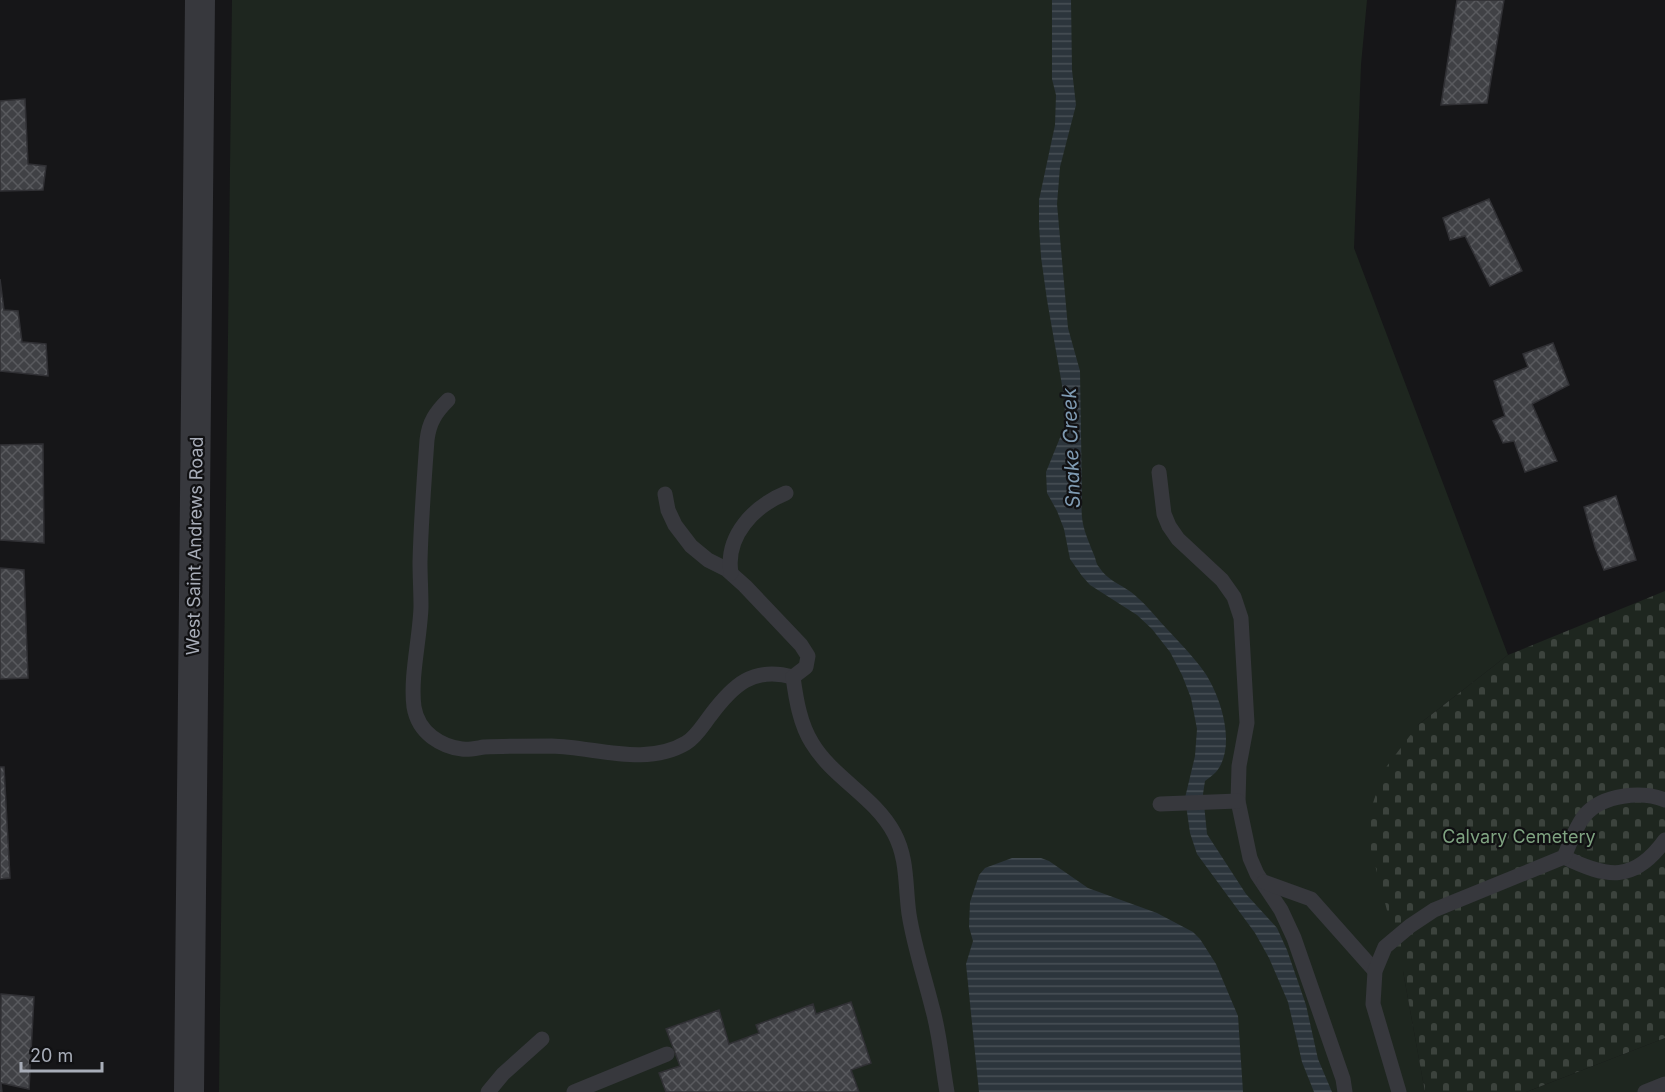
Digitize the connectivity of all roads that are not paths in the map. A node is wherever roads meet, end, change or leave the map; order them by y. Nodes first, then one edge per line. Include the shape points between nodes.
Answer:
1 (201, 0) edge
2 (448, 400) dead end
3 (1160, 472) dead end
4 (786, 493) dead end
5 (666, 494) dead end
6 (731, 573) junction
7 (793, 677) junction
8 (1665, 800) edge
9 (1238, 801) junction
10 (1160, 804) dead end
11 (1665, 840) edge
12 (1564, 857) junction
13 (1264, 882) junction
14 (1375, 970) junction
15 (542, 1040) dead end
16 (667, 1054) dead end
17 (1665, 1084) edge
18 (189, 1092) edge
19 (488, 1092) edge
20 (574, 1092) edge
21 (947, 1092) edge
22 (1345, 1092) edge
23 (1399, 1092) edge
24 (1645, 1092) edge

1 - 18 street, West Saint Andrews Road
2 - 7 lane via 429,425 423,495 414,705 421,726 433,738 462,749 549,746 607,753 668,751 687,742 731,690 747,679 765,673
3 - 9 lane via 1169,526 1222,580 1234,597 1241,618 1247,723 1239,766
4 - 6 lane via 757,509 741,528 732,546
5 - 6 lane via 675,525 691,546
6 - 7 lane via 759,598 808,656 806,667
7 - 21 lane via 800,714 811,742 878,810 895,834 906,866 909,913 933,1008
8 - 12 lane via 1632,795 1603,802 1586,814
9 - 10 lane
9 - 13 lane via 1250,858
11 - 12 lane via 1653,857 1633,869 1610,874
12 - 14 lane via 1434,910 1385,947
13 - 14 lane via 1311,899
13 - 22 lane via 1294,938
14 - 23 lane via 1373,1004
15 - 19 lane
16 - 20 lane
17 - 24 lane

